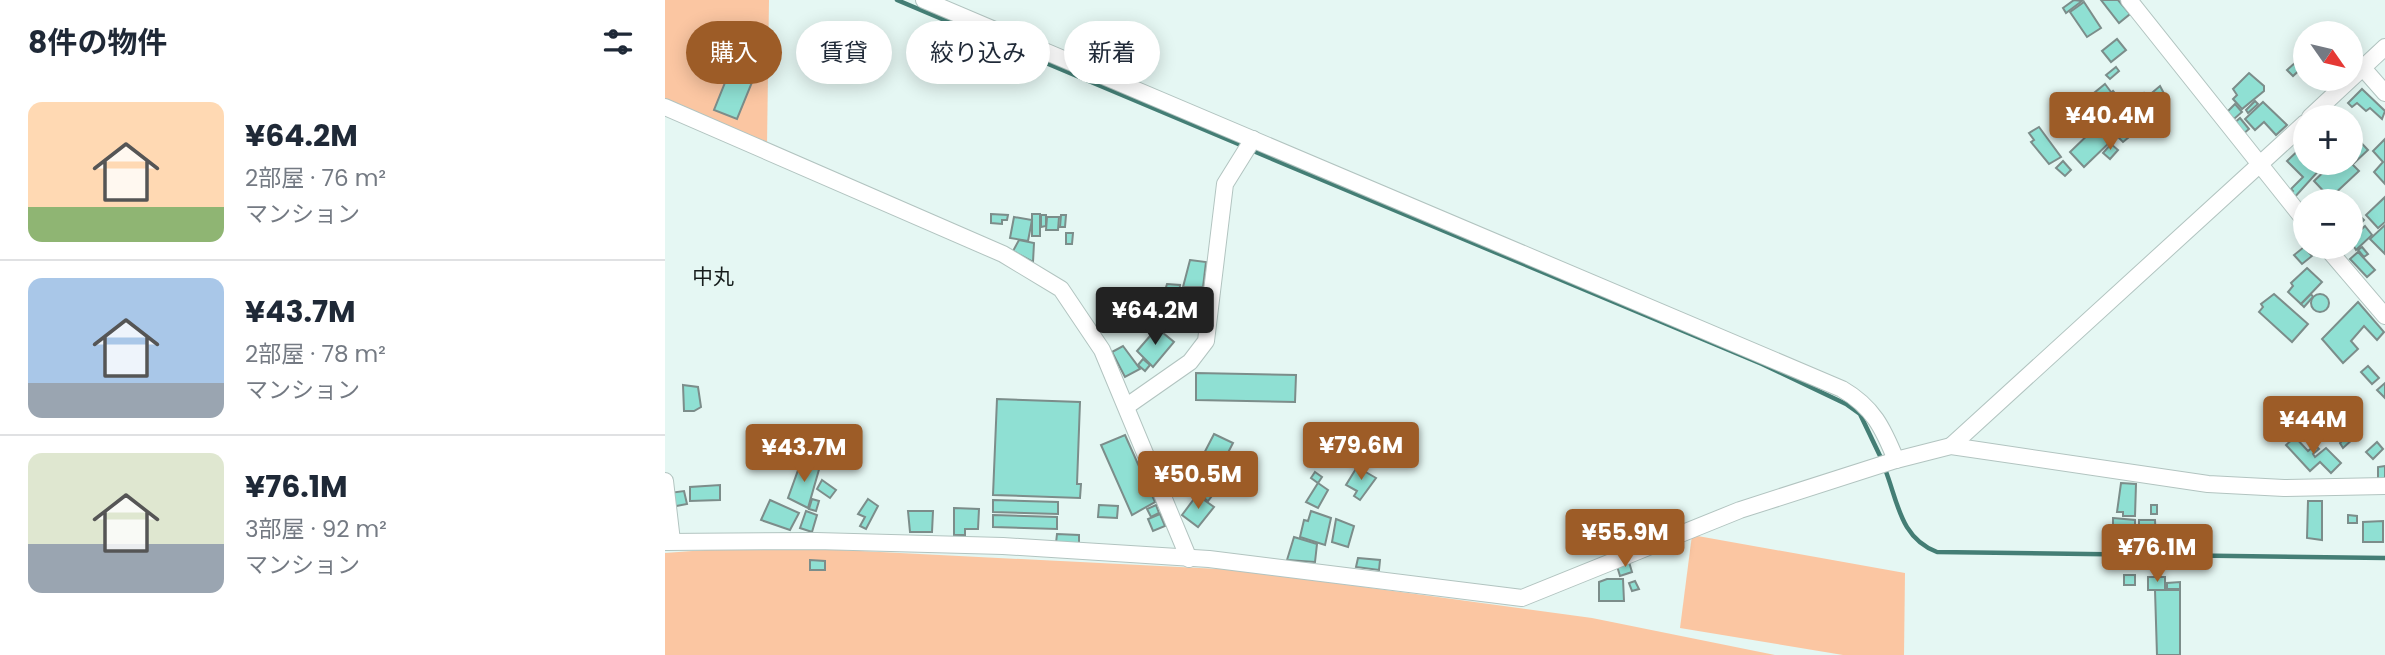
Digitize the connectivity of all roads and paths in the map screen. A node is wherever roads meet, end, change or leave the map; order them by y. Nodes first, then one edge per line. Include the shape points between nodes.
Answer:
1 (924, 0) edge
2 (2129, 0) edge
3 (2385, 47) edge
4 (2363, 68) joint
5 (2339, 91) edge
6 (2385, 93) edge
7 (2324, 105) edge
8 (665, 107) edge
9 (2293, 134) edge
10 (1250, 141) junction
11 (2258, 166) junction
12 (2293, 207) edge
13 (2336, 259) edge
14 (2385, 316) edge
15 (1127, 406) junction
16 (1951, 446) junction
17 (1896, 460) junction
18 (665, 481) edge
19 (2385, 486) edge
20 (668, 541) edge
21 (1189, 559) junction

1 - 10 street
2 - 11 street
3 - 4 street
4 - 6 street
5 - 7 street
8 - 15 street via 1003,254 1048,279 1062,289 1087,325
9 - 11 street
10 - 15 street via 1225,184 1206,341 1191,362
10 - 17 street via 1842,389 1870,408
11 - 12 street
11 - 16 street
13 - 14 street
15 - 21 street
16 - 17 street
16 - 19 street via 2209,484
17 - 21 street via 1688,528 1522,598
18 - 20 street
20 - 21 street via 1003,546

